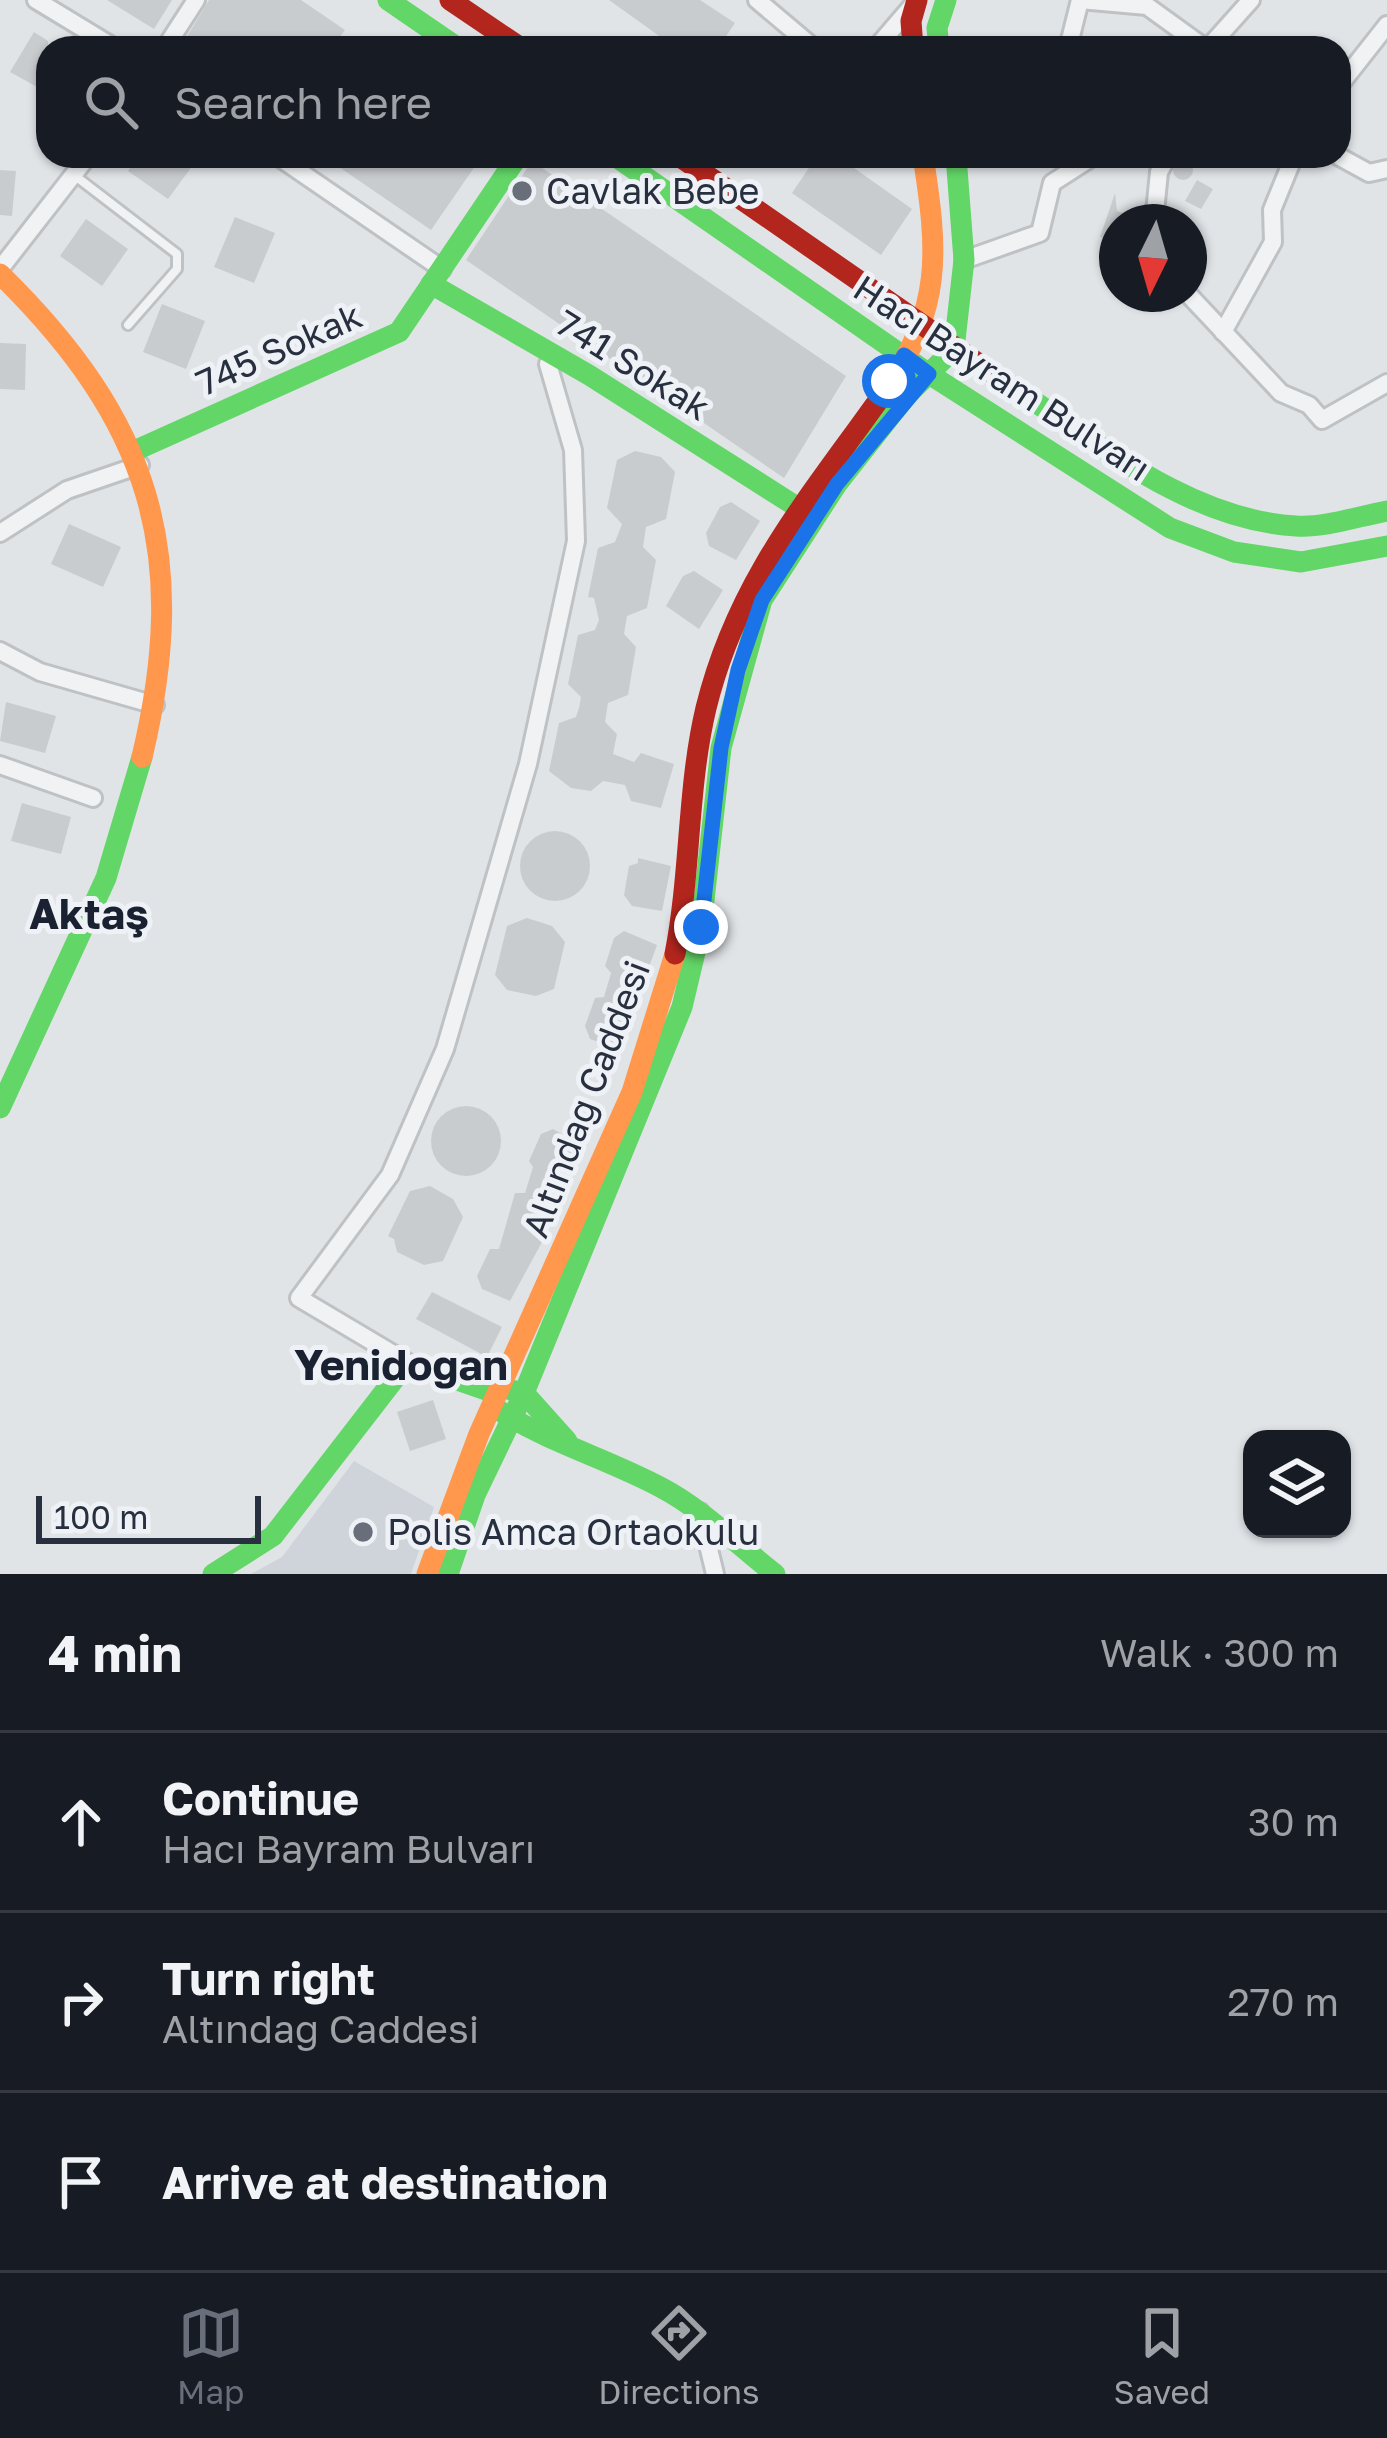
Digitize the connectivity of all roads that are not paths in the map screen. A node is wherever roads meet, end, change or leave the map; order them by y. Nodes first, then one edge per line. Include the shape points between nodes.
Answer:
1 (36, 0) edge
2 (196, 0) edge
3 (388, 0) edge
4 (451, 0) edge
5 (757, 0) edge
6 (917, 0) edge
7 (946, 0) edge
8 (1080, 0) edge
9 (1251, 0) edge
10 (1129, 2) edge
11 (1387, 25) edge
12 (95, 36) edge
13 (173, 36) edge
14 (440, 36) edge
15 (503, 36) edge
16 (800, 36) edge
17 (886, 36) edge
18 (914, 36) edge
19 (938, 36) edge
20 (1071, 36) edge
21 (1189, 36) edge
22 (1217, 36) edge
23 (1351, 71) edge
24 (1351, 163) edge
25 (79, 168) edge
26 (293, 168) edge
27 (510, 168) edge
28 (632, 168) edge
29 (697, 168) edge
30 (925, 168) edge
31 (957, 168) edge
32 (1075, 168) edge
33 (1161, 168) edge
34 (1289, 168) edge
35 (1387, 169) edge
36 (74, 174) junction
37 (1156, 204) edge
38 (964, 260) junction
39 (0, 271) edge
40 (437, 276) junction
41 (1205, 312) edge
42 (923, 323) junction
43 (128, 325) dead end
44 (1223, 332) junction
45 (954, 349) junction
46 (904, 355) junction
47 (548, 364) dead end
48 (929, 374) junction
49 (1387, 383) edge
50 (137, 458) junction
51 (797, 507) junction
52 (1387, 511) edge
53 (0, 533) edge
54 (1387, 546) edge
55 (0, 651) edge
56 (155, 704) junction
57 (0, 765) edge
58 (93, 798) dead end
59 (0, 1108) edge
60 (415, 1367) junction
61 (524, 1394) junction
62 (494, 1395) junction
63 (510, 1419) junction
64 (567, 1441) junction
65 (700, 1511) junction
66 (213, 1574) edge
67 (427, 1574) edge
68 (448, 1574) edge
69 (715, 1574) edge
70 (775, 1574) edge

1 - 12 street
2 - 13 street
3 - 14 main road
4 - 15 main road
5 - 16 street
6 - 17 street
6 - 18 main road
7 - 19 main road
8 - 10 street
8 - 20 street
9 - 22 street
10 - 21 street
11 - 23 street
24 - 35 street via 1369,173
25 - 36 street
26 - 40 street
27 - 40 main road, 745 Sokak
28 - 46 main road, Hacı Bayram Bulvarı
29 - 42 main road, Hacı Bayram Bulvarı
30 - 42 main road via 937,247
31 - 38 main road
32 - 38 street via 1052,183 1040,232
33 - 37 street
34 - 44 street via 1272,210 1273,242
36 - 39 street
36 - 43 lane via 177,254 177,269
38 - 45 main road
39 - 50 main road via 85,368
40 - 50 main road, 745 Sokak via 399,332
40 - 51 main road, 741 Sokak
41 - 44 street
42 - 45 main road, Hacı Bayram Bulvarı
42 - 46 main road, Altındağ Caddesi
44 - 49 street via 1281,393 1322,420
45 - 48 main road, Altındağ Caddesi
45 - 52 main road, Hacı Bayram Bulvarı via 1205,504 1300,527
46 - 48 main road, Hacı Bayram Bulvarı
46 - 51 main road, Altındağ Caddesi
47 - 60 street via 573,451 576,541 528,764 436,1070 390,1175 299,1298
48 - 54 main road, Hacı Bayram Bulvarı via 1170,528 1234,551 1301,562
48 - 61 main road, Altındağ Caddesi via 837,484 762,600 721,748 689,983
50 - 53 street, 745 Sokak
50 - 56 main road via 163,558
51 - 62 main road, Altındağ Caddesi via 748,591 707,703 684,913 658,1023 548,1288
55 - 56 street via 40,672
56 - 59 main road via 82,945
57 - 58 street
60 - 62 main road
60 - 66 main road via 399,1373 273,1536
61 - 62 main road
61 - 63 main road, Altındağ Caddesi
61 - 64 main road
62 - 63 main road
62 - 67 main road, Altındağ Caddesi
63 - 64 main road via 542,1438
63 - 68 main road, Altındağ Caddesi
64 - 65 main road
65 - 69 street
65 - 70 main road

